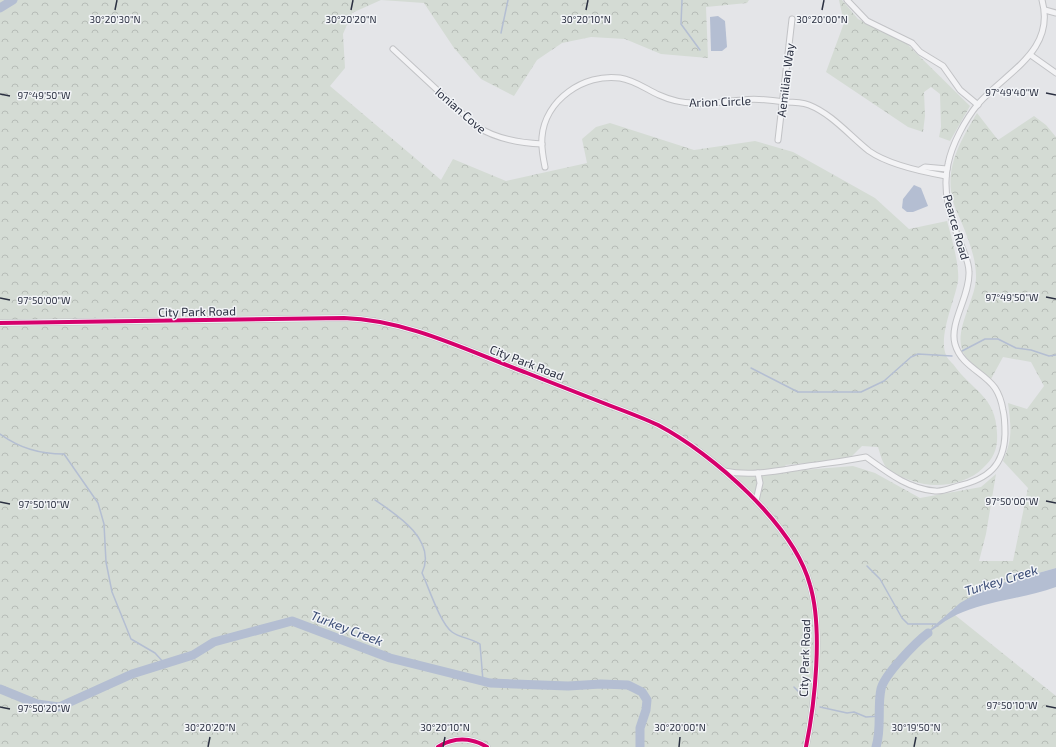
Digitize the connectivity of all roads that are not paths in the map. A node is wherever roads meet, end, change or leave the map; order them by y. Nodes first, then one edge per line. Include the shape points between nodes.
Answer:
1 (847, 0) edge
2 (1042, 0) edge
3 (1046, 10) junction
4 (1056, 13) edge
5 (792, 19) dead end
6 (393, 49) dead end
7 (1032, 56) junction
8 (1056, 73) edge
9 (783, 101) junction
10 (978, 105) junction
11 (778, 140) dead end
12 (542, 144) junction
13 (545, 168) dead end
14 (947, 169) junction
15 (920, 170) junction
16 (946, 176) junction
17 (0, 323) edge
18 (723, 471) junction
19 (758, 473) junction
20 (756, 501) junction
21 (438, 747) edge
22 (487, 747) edge
23 (806, 747) edge

1 - 10 street via 867,21 912,43 920,52 943,66 960,90
2 - 3 street, Pearce Road
3 - 4 street
3 - 7 street, Pearce Road via 1046,24 1041,41
5 - 9 street, Aemilian Way
6 - 12 street, Ionian Cove via 476,126 488,134 507,140
7 - 8 street
7 - 10 street, Pearce Road
9 - 11 street, Aemilian Way
9 - 12 street, Arion Circle via 752,99 707,104 686,103 668,98 627,79 610,77 592,80 571,90 558,102 546,123
9 - 15 street, Arion Circle via 818,109 870,151 890,162
10 - 14 street, Pearce Road via 954,145
12 - 13 street, Arion Circle
14 - 15 street, Arion Circle via 925,167
14 - 16 street, Pearce Road
15 - 16 street, Arion Circle via 924,173
16 - 19 street, Pearce Road via 949,207 969,272 966,296 954,332 954,343 968,365 995,388 1004,411 1004,446 998,464 972,483 937,492 897,479 866,457
17 - 18 street, City Park Road via 344,318 386,322 464,349 644,419 671,432
18 - 19 street, Pearce Road
18 - 20 street, City Park Road
19 - 20 street via 760,483
20 - 23 street, City Park Road via 787,537 812,590 816,653
21 - 22 street via 456,739 470,740

